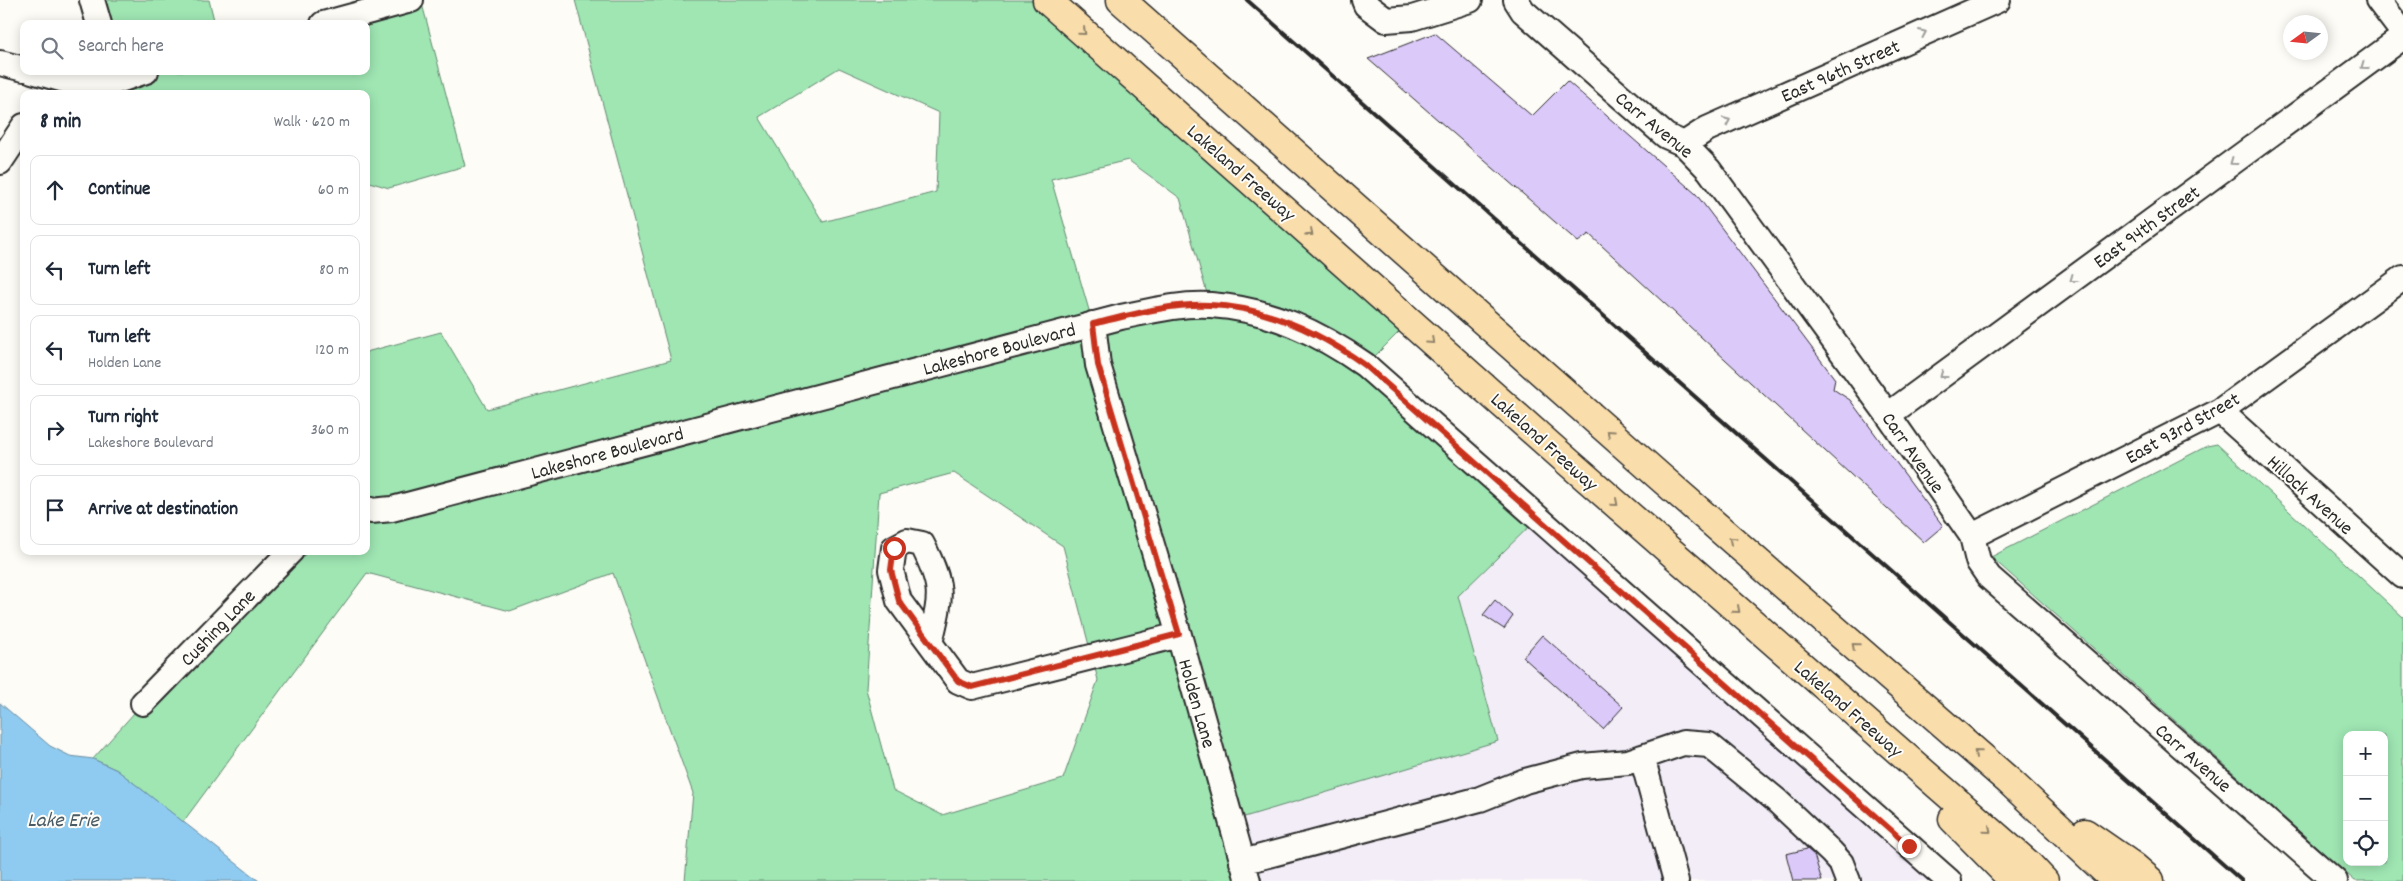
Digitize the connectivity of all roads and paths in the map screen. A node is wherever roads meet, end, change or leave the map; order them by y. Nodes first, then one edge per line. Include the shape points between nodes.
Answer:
1 (92, 0) edge
2 (411, 0) edge
3 (1047, 0) edge
4 (1121, 0) edge
5 (1364, 0) edge
6 (1470, 0) edge
7 (1516, 0) edge
8 (1998, 0) edge
9 (2378, 0) edge
10 (98, 20) edge
11 (338, 20) edge
12 (2403, 33) edge
13 (2403, 37) edge
14 (0, 63) edge
15 (20, 68) edge
16 (134, 75) edge
17 (44, 81) edge
18 (114, 82) edge
19 (20, 132) edge
20 (1684, 144) junction
21 (0, 162) edge
22 (2403, 278) edge
23 (1093, 324) junction
24 (2220, 411) junction
25 (1888, 415) junction
26 (370, 511) edge
27 (1972, 536) junction
28 (287, 555) edge
29 (2398, 563) edge
30 (1179, 634) junction
31 (930, 643) dead end
32 (143, 703) dead end
33 (1873, 728) junction
34 (1642, 757) junction
35 (2009, 781) junction
36 (1245, 872) edge
37 (1676, 881) edge
38 (1848, 881) edge
39 (1949, 881) edge
40 (2014, 881) edge
41 (2044, 881) edge
42 (2116, 881) edge
43 (2150, 881) edge
44 (2335, 881) edge

1 - 10 street
2 - 11 street
3 -> 33 highway, Lakeland Freeway
35 -> 4 highway
5 - 6 street via 1386,20 1412,18
7 - 20 street, Carr Avenue via 1524,11 1666,136
20 -> 8 street, East 96th Street via 1707,129
9 - 12 street
13 -> 25 street, East 94th Street
14 - 15 street
16 - 18 street
17 - 18 street via 82,85
19 - 21 street
20 - 25 street, Carr Avenue via 1709,170
22 - 24 street, East 93rd Street
23 - 26 street, Lakeshore Boulevard via 392,509
23 - 30 street, Holden Lane via 1098,365
23 - 39 street, Lakeshore Boulevard via 1165,308 1210,305 1255,312 1299,326 1332,342 1387,384
24 - 27 street, East 93rd Street
24 - 29 street, Hillock Avenue
25 - 27 street, Carr Avenue
27 - 44 street, Carr Avenue via 1978,561 1989,577
28 - 32 street, Cushing Lane
30 - 31 street via 972,687 958,681
30 - 36 street, Holden Lane
33 - 40 highway via 1973,842
33 -> 41 highway, Lakeland Freeway
34 - 36 street via 1628,762 1582,766 1525,781 1480,799
34 - 37 street
34 - 38 street via 1683,743 1709,745 1776,800 1831,852 1841,864
35 - 42 highway
35 - 43 highway

